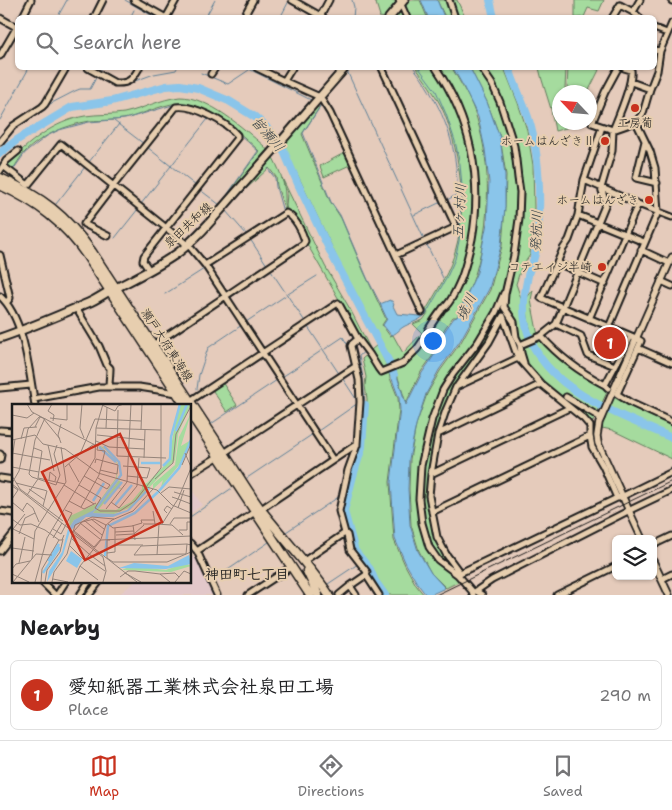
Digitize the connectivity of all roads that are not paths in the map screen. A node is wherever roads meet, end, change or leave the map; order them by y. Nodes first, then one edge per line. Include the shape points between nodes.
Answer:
1 (32, 0) edge
2 (103, 0) edge
3 (134, 0) edge
4 (176, 0) edge
5 (253, 0) edge
6 (292, 0) edge
7 (329, 0) edge
8 (450, 0) edge
9 (640, 0) edge
10 (402, 1) edge
11 (634, 12) junction
12 (24, 15) edge
13 (96, 15) edge
14 (161, 15) edge
15 (168, 15) edge
16 (245, 15) edge
17 (318, 15) edge
18 (322, 15) edge
19 (391, 15) edge
20 (406, 15) edge
21 (454, 15) edge
22 (614, 15) edge
23 (637, 15) edge
24 (0, 18) edge
25 (672, 23) edge
26 (15, 25) edge
27 (657, 29) edge
28 (15, 30) edge
29 (667, 33) junction
30 (657, 51) edge
31 (0, 56) edge
32 (65, 70) edge
33 (92, 70) edge
34 (138, 70) edge
35 (214, 70) edge
36 (261, 70) edge
37 (291, 70) edge
38 (343, 70) edge
39 (383, 70) edge
40 (437, 70) edge
41 (483, 70) edge
42 (617, 70) edge
43 (631, 70) edge
44 (211, 74) dead end
45 (284, 81) junction
46 (631, 82) junction
47 (650, 89) junction
48 (319, 98) junction
49 (636, 122) junction
50 (602, 127) junction
51 (613, 130) junction
52 (645, 140) junction
53 (0, 142) edge
54 (18, 151) dead end
55 (1, 168) edge
56 (0, 178) edge
57 (584, 180) junction
58 (657, 183) junction
59 (0, 185) edge
60 (113, 186) junction
61 (601, 188) junction
62 (638, 204) junction
63 (658, 212) junction
64 (578, 215) junction
65 (672, 217) edge
66 (598, 223) junction
67 (166, 227) junction
68 (626, 234) junction
69 (108, 236) dead end
70 (644, 242) junction
71 (187, 245) junction
72 (641, 250) junction
73 (0, 255) edge
74 (396, 255) junction
75 (671, 260) edge
76 (557, 263) junction
77 (205, 266) junction
78 (149, 270) junction
79 (578, 272) junction
80 (662, 281) junction
81 (604, 284) junction
82 (672, 286) edge
83 (507, 288) junction
84 (113, 289) junction
85 (0, 296) edge
86 (225, 296) junction
87 (7, 302) junction
88 (504, 307) junction
89 (76, 308) junction
90 (563, 308) junction
91 (422, 312) dead end
92 (503, 316) junction
93 (590, 319) junction
94 (556, 324) junction
95 (609, 327) junction
96 (21, 331) junction
97 (541, 336) junction
98 (633, 337) junction
99 (0, 338) edge
100 (358, 339) junction
101 (153, 345) junction
102 (520, 345) junction
103 (638, 348) junction
104 (263, 353) junction
105 (518, 358) junction
106 (672, 363) edge
107 (356, 366) junction
108 (615, 366) junction
109 (526, 368) junction
110 (541, 384) junction
111 (31, 385) junction
112 (0, 388) edge
113 (109, 388) junction
114 (456, 388) junction
115 (178, 393) junction
116 (34, 402) edge
117 (187, 403) edge
118 (297, 405) junction
119 (570, 408) junction
120 (191, 409) edge
121 (191, 414) edge
122 (601, 417) junction
123 (584, 419) junction
124 (672, 422) edge
125 (438, 434) junction
126 (590, 436) junction
127 (357, 444) junction
128 (0, 454) edge
129 (221, 455) junction
130 (0, 460) edge
131 (334, 460) junction
132 (672, 472) edge
133 (191, 473) edge
134 (431, 474) junction
135 (672, 490) edge
136 (619, 497) junction
137 (628, 510) junction
138 (258, 511) junction
139 (432, 512) junction
140 (345, 533) junction
141 (12, 535) edge
142 (640, 535) edge
143 (672, 536) edge
144 (657, 543) edge
145 (191, 544) edge
146 (291, 546) junction
147 (0, 550) edge
148 (197, 551) junction
149 (304, 561) junction
150 (291, 567) junction
151 (612, 568) edge
152 (657, 569) edge
153 (459, 574) junction
154 (672, 574) edge
155 (366, 575) junction
156 (662, 579) junction
157 (42, 582) edge
158 (65, 582) edge
159 (88, 582) edge
160 (99, 582) edge
161 (350, 586) junction
162 (474, 592) edge
163 (56, 595) edge
164 (80, 595) edge
165 (89, 595) edge
166 (217, 595) edge
167 (248, 595) edge
168 (310, 595) edge
169 (318, 595) edge
170 (329, 595) edge
171 (339, 595) edge
172 (356, 595) edge
173 (379, 595) edge
174 (482, 595) edge
175 (557, 595) edge
176 (669, 595) edge

1 - 12 street
2 - 13 street
3 - 14 street
4 - 15 street
5 - 16 street
6 - 17 street
7 - 18 street
8 - 21 street
9 - 11 street
10 - 19 main road
10 - 20 street
11 - 22 street via 620,5
11 - 23 street
24 - 26 street
25 - 29 street
27 - 29 street
28 - 31 street
29 - 30 street
30 - 47 street via 657,71
32 - 53 street via 45,104 13,126
33 - 34 street via 115,83 130,80
35 - 44 street
36 - 45 street
37 - 45 street
38 - 48 main road, 泉田共和線
39 - 74 street via 456,227
40 - 100 street via 459,109 475,168 474,228 468,256 461,279 447,305 417,349 403,363 381,372
41 - 83 street via 500,102 514,146 520,192 517,239
42 - 50 street via 590,124
43 - 46 street
45 - 48 street
46 - 47 street
46 - 51 street
47 - 49 street
48 - 71 main road, 泉田共和線
48 - 74 street via 330,113
49 - 51 street
49 - 52 street
50 - 51 street
50 - 57 street
51 - 61 street via 612,151
52 - 58 street
52 - 58 street via 636,178
54 - 55 street
55 - 60 street via 28,185 61,144
56 - 84 main road, 瀬戸大府東海線 via 37,197 65,219 83,239
57 - 61 street
57 - 64 street
58 - 63 street
59 - 84 main road, 瀬戸大府東海線 via 35,203 64,227
60 - 67 street
60 - 67 street via 176,107 195,109 235,132 237,138
60 - 69 street via 84,224
61 - 62 street
61 - 66 street via 606,202
62 - 63 street
62 - 68 street
63 - 65 street
63 - 70 street
64 - 66 street
64 - 76 street
66 - 68 street
66 - 79 street
67 - 71 street
67 - 78 street via 143,259
68 - 70 street
68 - 81 street
70 - 72 street
71 - 77 street
71 - 78 main road, 泉田共和線
72 - 75 street
72 - 95 street
73 - 87 street via 10,298
74 - 91 street
75 - 80 street
76 - 79 street
76 - 90 street via 541,298
77 - 86 street
77 - 86 street via 283,214 288,213 298,226 304,243
78 - 84 main road, 泉田共和線
79 - 81 street
79 - 90 street
80 - 82 street
80 - 98 street
81 - 93 street
83 - 88 street
83 - 153 street via 478,342 443,390 432,419 421,466 419,499 429,546 438,560
84 - 89 main road, 泉田共和線
84 - 101 main road, 瀬戸大府東海線
84 - 115 main road, 瀬戸大府東海線
85 - 87 street
86 - 101 street
86 - 104 street
87 - 96 street
88 - 92 street
88 - 102 street via 514,322
89 - 96 main road, 泉田共和線
89 - 113 street via 110,368
90 - 93 street
90 - 94 street
92 - 105 street
92 - 114 street
93 - 95 street
94 - 97 street
94 - 108 street via 581,336 588,355
95 - 98 street
96 - 99 main road, 泉田共和線
96 - 111 street
97 - 102 street
97 - 108 street via 568,363 607,387
98 - 103 street via 641,341
98 - 108 street
98 - 122 street
100 - 104 street via 338,304
100 - 107 street via 351,346
101 - 117 main road, 瀬戸大府東海線
102 - 109 street
103 - 106 street
103 - 124 street via 617,394
104 - 117 street
104 - 118 street
105 - 109 street
105 - 114 street
107 - 118 street
107 - 127 street via 359,380
109 - 110 street
110 - 119 street
110 - 125 street
111 - 112 street
111 - 116 street
113 - 115 street via 139,387
113 - 116 street via 99,387
114 - 125 street
115 - 117 main road, 瀬戸大府東海線
118 - 129 street
118 - 131 street
119 - 123 street
119 - 134 street
120 - 129 main road, 瀬戸大府東海線
121 - 129 main road, 瀬戸大府東海線
122 - 123 street via 566,396
122 - 136 street via 597,429 598,443
123 - 126 street via 590,426
125 - 134 street
126 - 136 street via 592,447
126 - 139 street
127 - 131 street
127 - 140 street via 339,511
128 - 130 street
129 - 133 street
129 - 138 main road, 瀬戸大府東海線
131 - 138 street
132 - 136 street
134 - 139 street via 429,496
135 - 137 street
136 - 137 street
136 - 153 street
137 - 142 street
137 - 162 street
138 - 146 main road, 瀬戸大府東海線
138 - 148 street
138 - 150 main road, 瀬戸大府東海線
139 - 153 street via 437,537
140 - 149 street
140 - 155 street via 350,550
141 - 147 street
143 - 144 street
145 - 148 street
146 - 149 main road, 瀬戸大府東海線
146 - 169 main road
148 - 166 street
149 - 170 main road, 瀬戸大府東海線
150 - 167 street
150 - 168 main road, 瀬戸大府東海線
151 - 175 street
152 - 156 street
153 - 162 street
154 - 156 street
155 - 161 street
155 - 173 street
156 - 176 street
157 - 163 street
158 - 163 street
159 - 164 street
160 - 165 street
161 - 171 street
161 - 172 street
162 - 174 street

